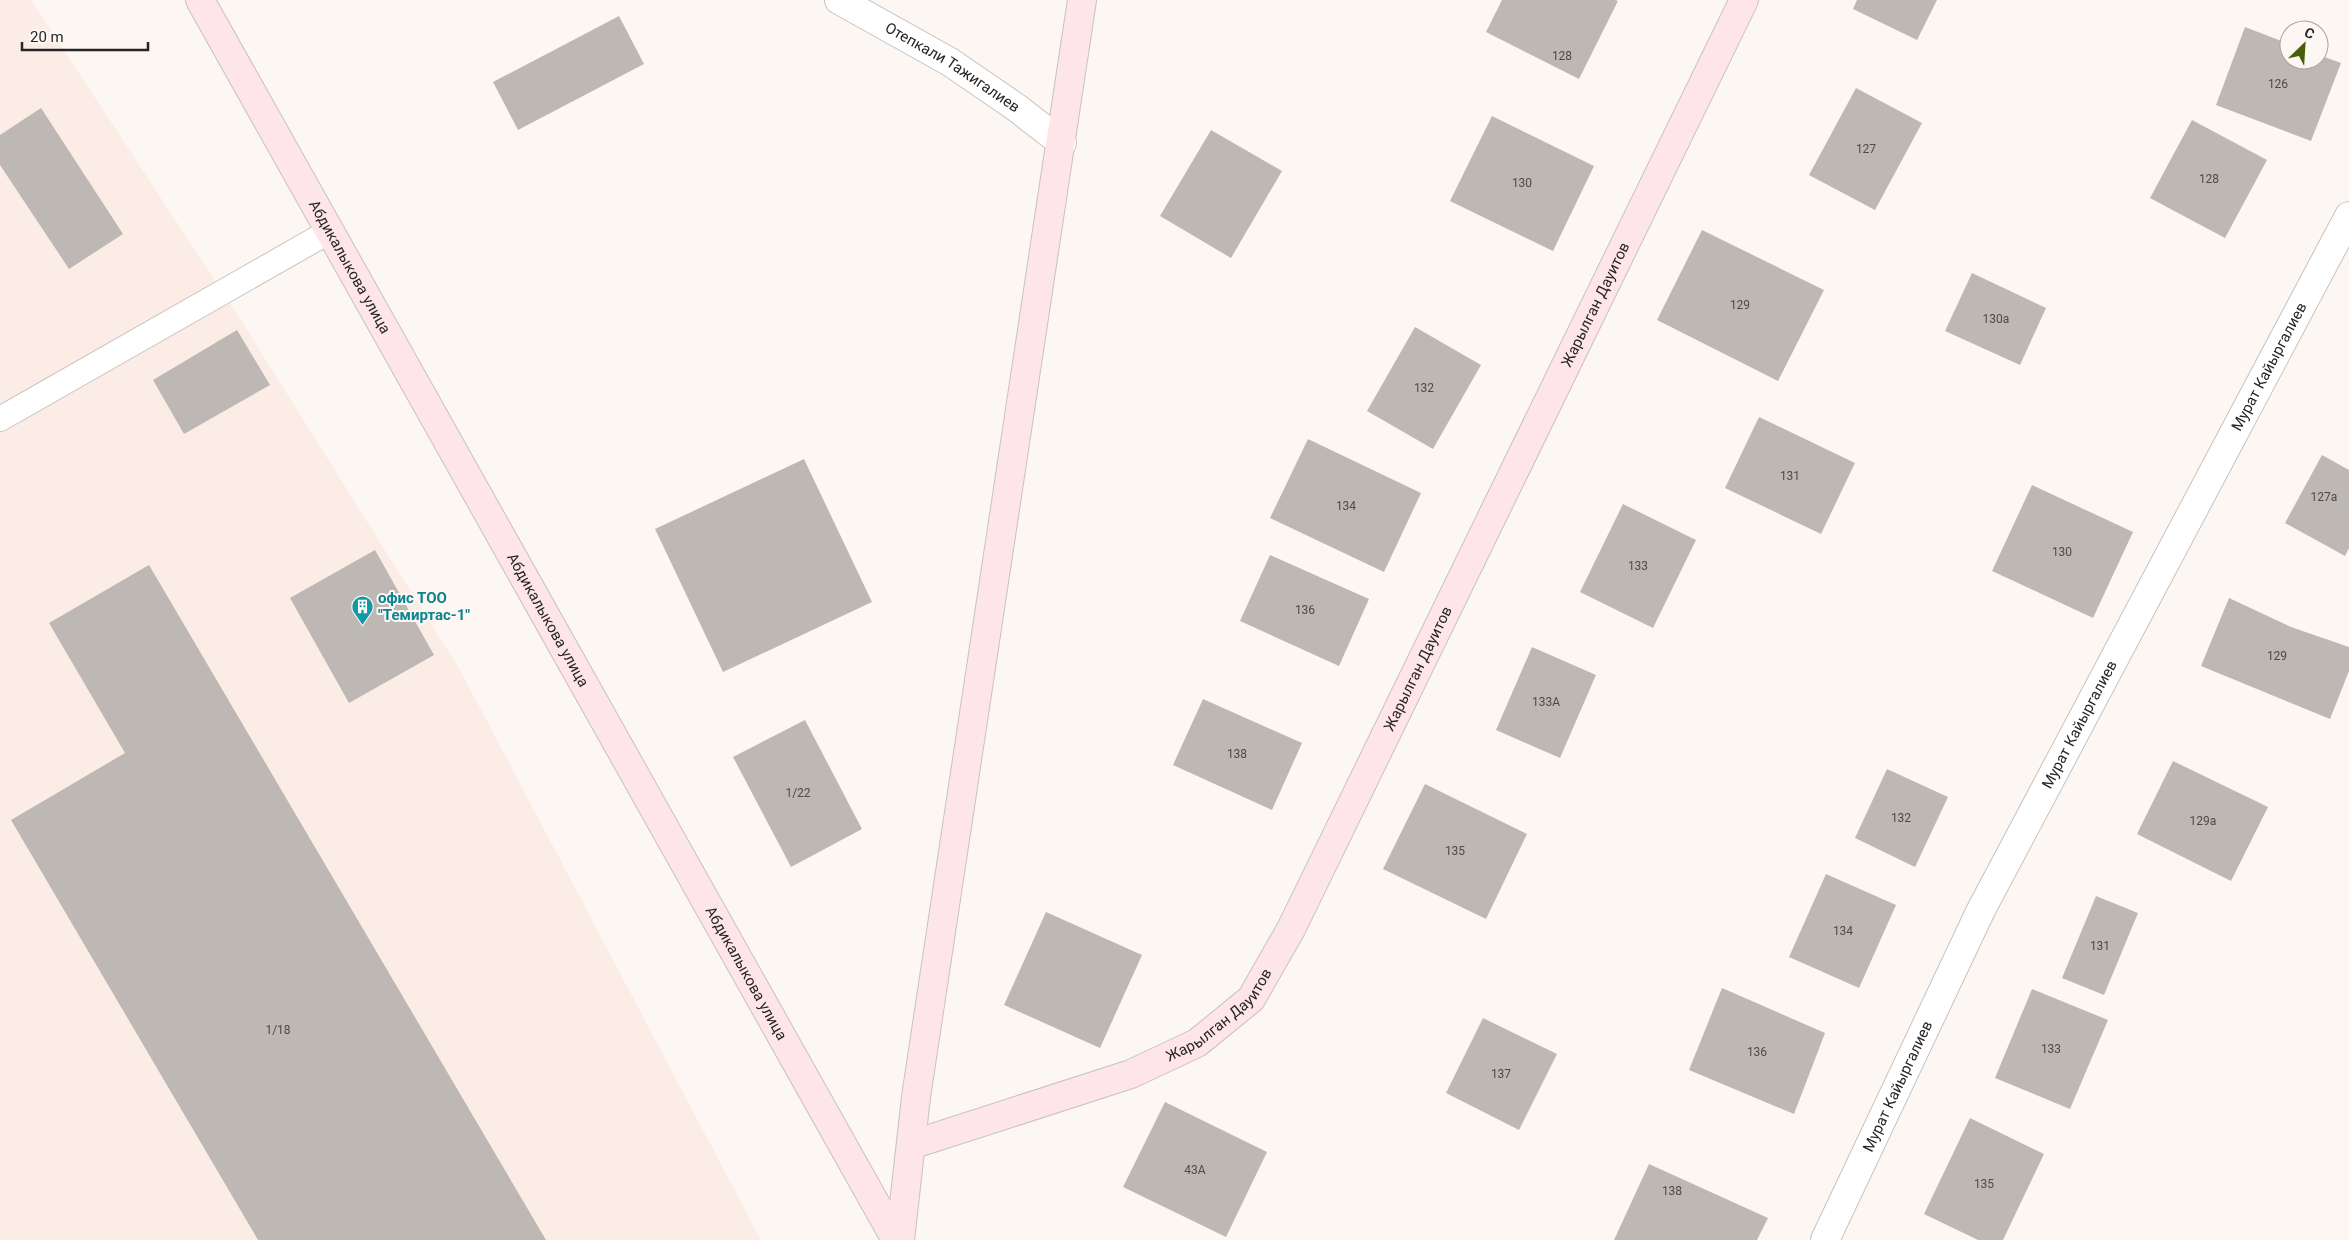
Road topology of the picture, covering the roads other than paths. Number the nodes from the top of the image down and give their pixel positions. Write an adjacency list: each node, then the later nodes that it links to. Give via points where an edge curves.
1 (200, 0): 7 (street, Абдикалыкова улица)
2 (839, 0): 5 (street, Отепкали Тажигалиев, via 950,62)
3 (1082, 0): 5 (street)
4 (1744, 0): 9 (street, Жарылган Дауитов, via 1291,929 1251,999 1197,1043 1131,1074)
5 (1062, 143): 9 (street)
6 (2349, 216): 11 (street, Мурат Кайыргалиев, via 1981,910)
7 (330, 231): 8 (lane); 10 (street, Абдикалыкова улица)
8 (0, 420)
9 (911, 1145): 10 (street)
10 (898, 1240)
11 (1825, 1240)

